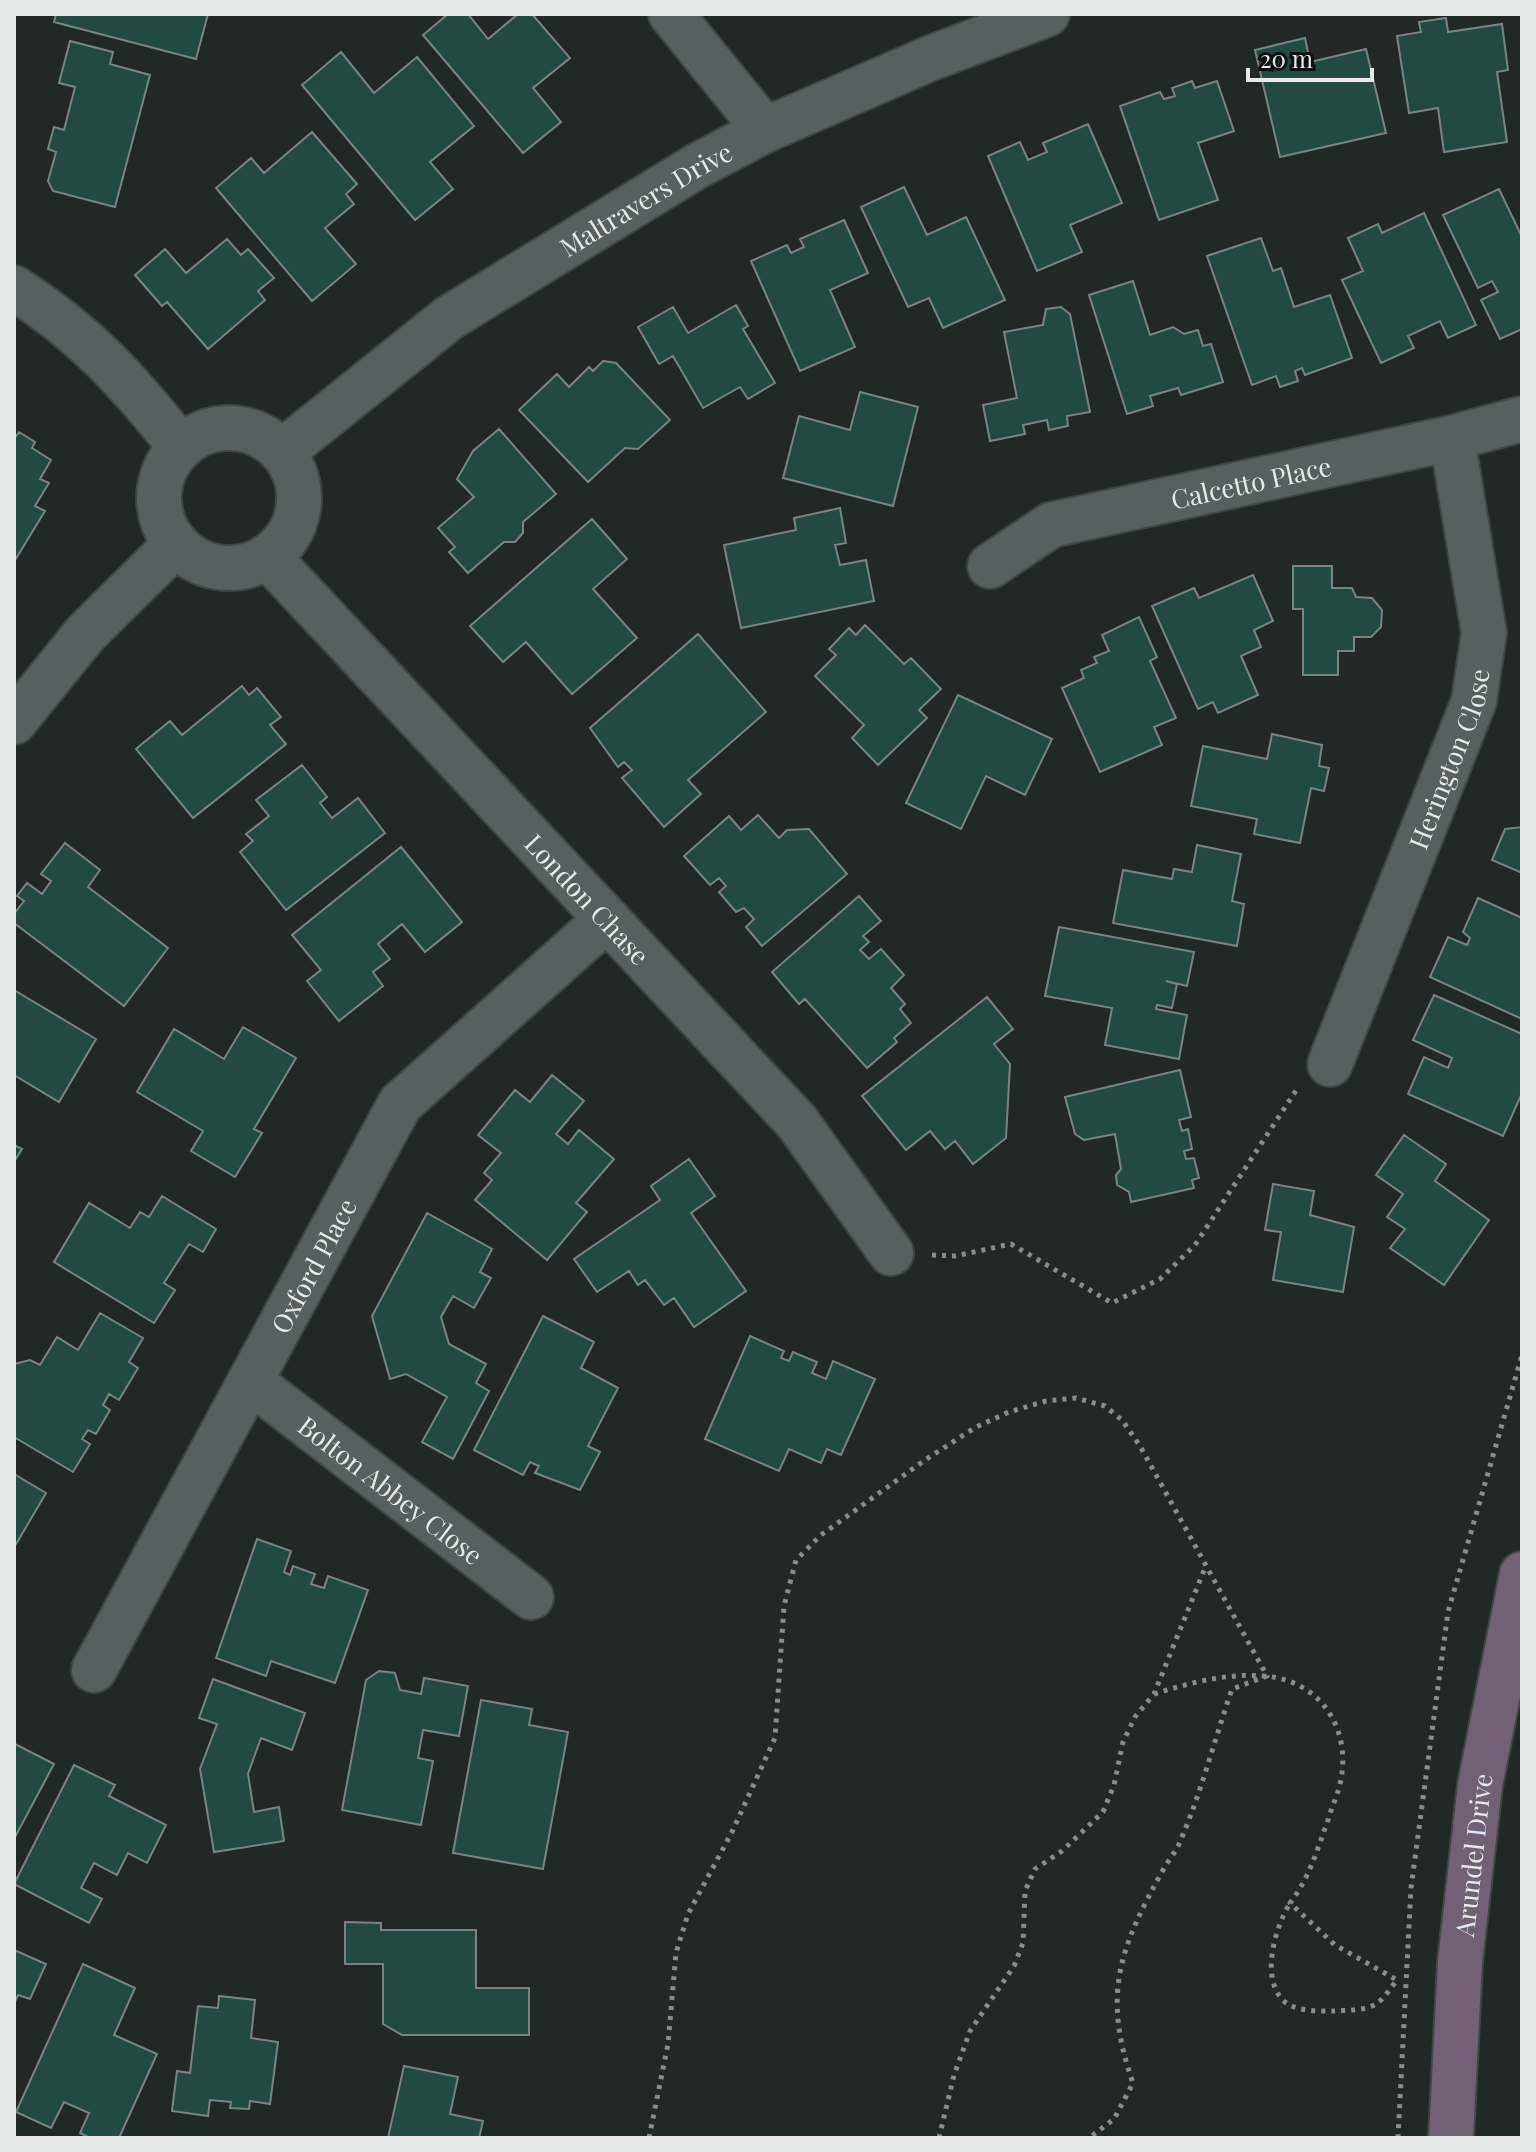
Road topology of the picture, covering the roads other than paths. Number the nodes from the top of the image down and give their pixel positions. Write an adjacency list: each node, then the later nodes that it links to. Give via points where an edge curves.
1 (671, 14): 3 (street)
2 (1047, 14): 3 (street, Maltravers Drive)
3 (765, 130): 8 (street, Maltravers Drive, via 449,318)
4 (14, 288): 7 (street, via 51,311 125,377)
5 (1522, 419): 6 (street, Calcetto Place)
6 (1452, 438): 11 (street, Calcetto Place, via 1051,525); 14 (street, Herington Close, via 1484,633 1474,701)
7 (180, 446): 8 (street, via 204,432 232,427 260,435); 9 (street, via 161,477 159,513)
8 (282, 452): 10 (street, via 297,478 299,508 289,536)
9 (175, 545): 10 (street, via 203,564 236,568); 12 (street, via 85,634)
10 (268, 557): 13 (street, London Chase)
11 (990, 566)
12 (14, 722)
13 (607, 919): 15 (street, London Chase, via 797,1122); 16 (street, Oxford Place, via 400,1104)
14 (1330, 1064)
15 (891, 1253)
16 (250, 1381): 18 (street, Bolton Abbey Close); 19 (street, Oxford Place)
17 (1522, 1574): 20 (main road, Arundel Drive, via 1480,1785 1460,1962)
18 (531, 1597)
19 (94, 1670)
20 (1451, 2138)

